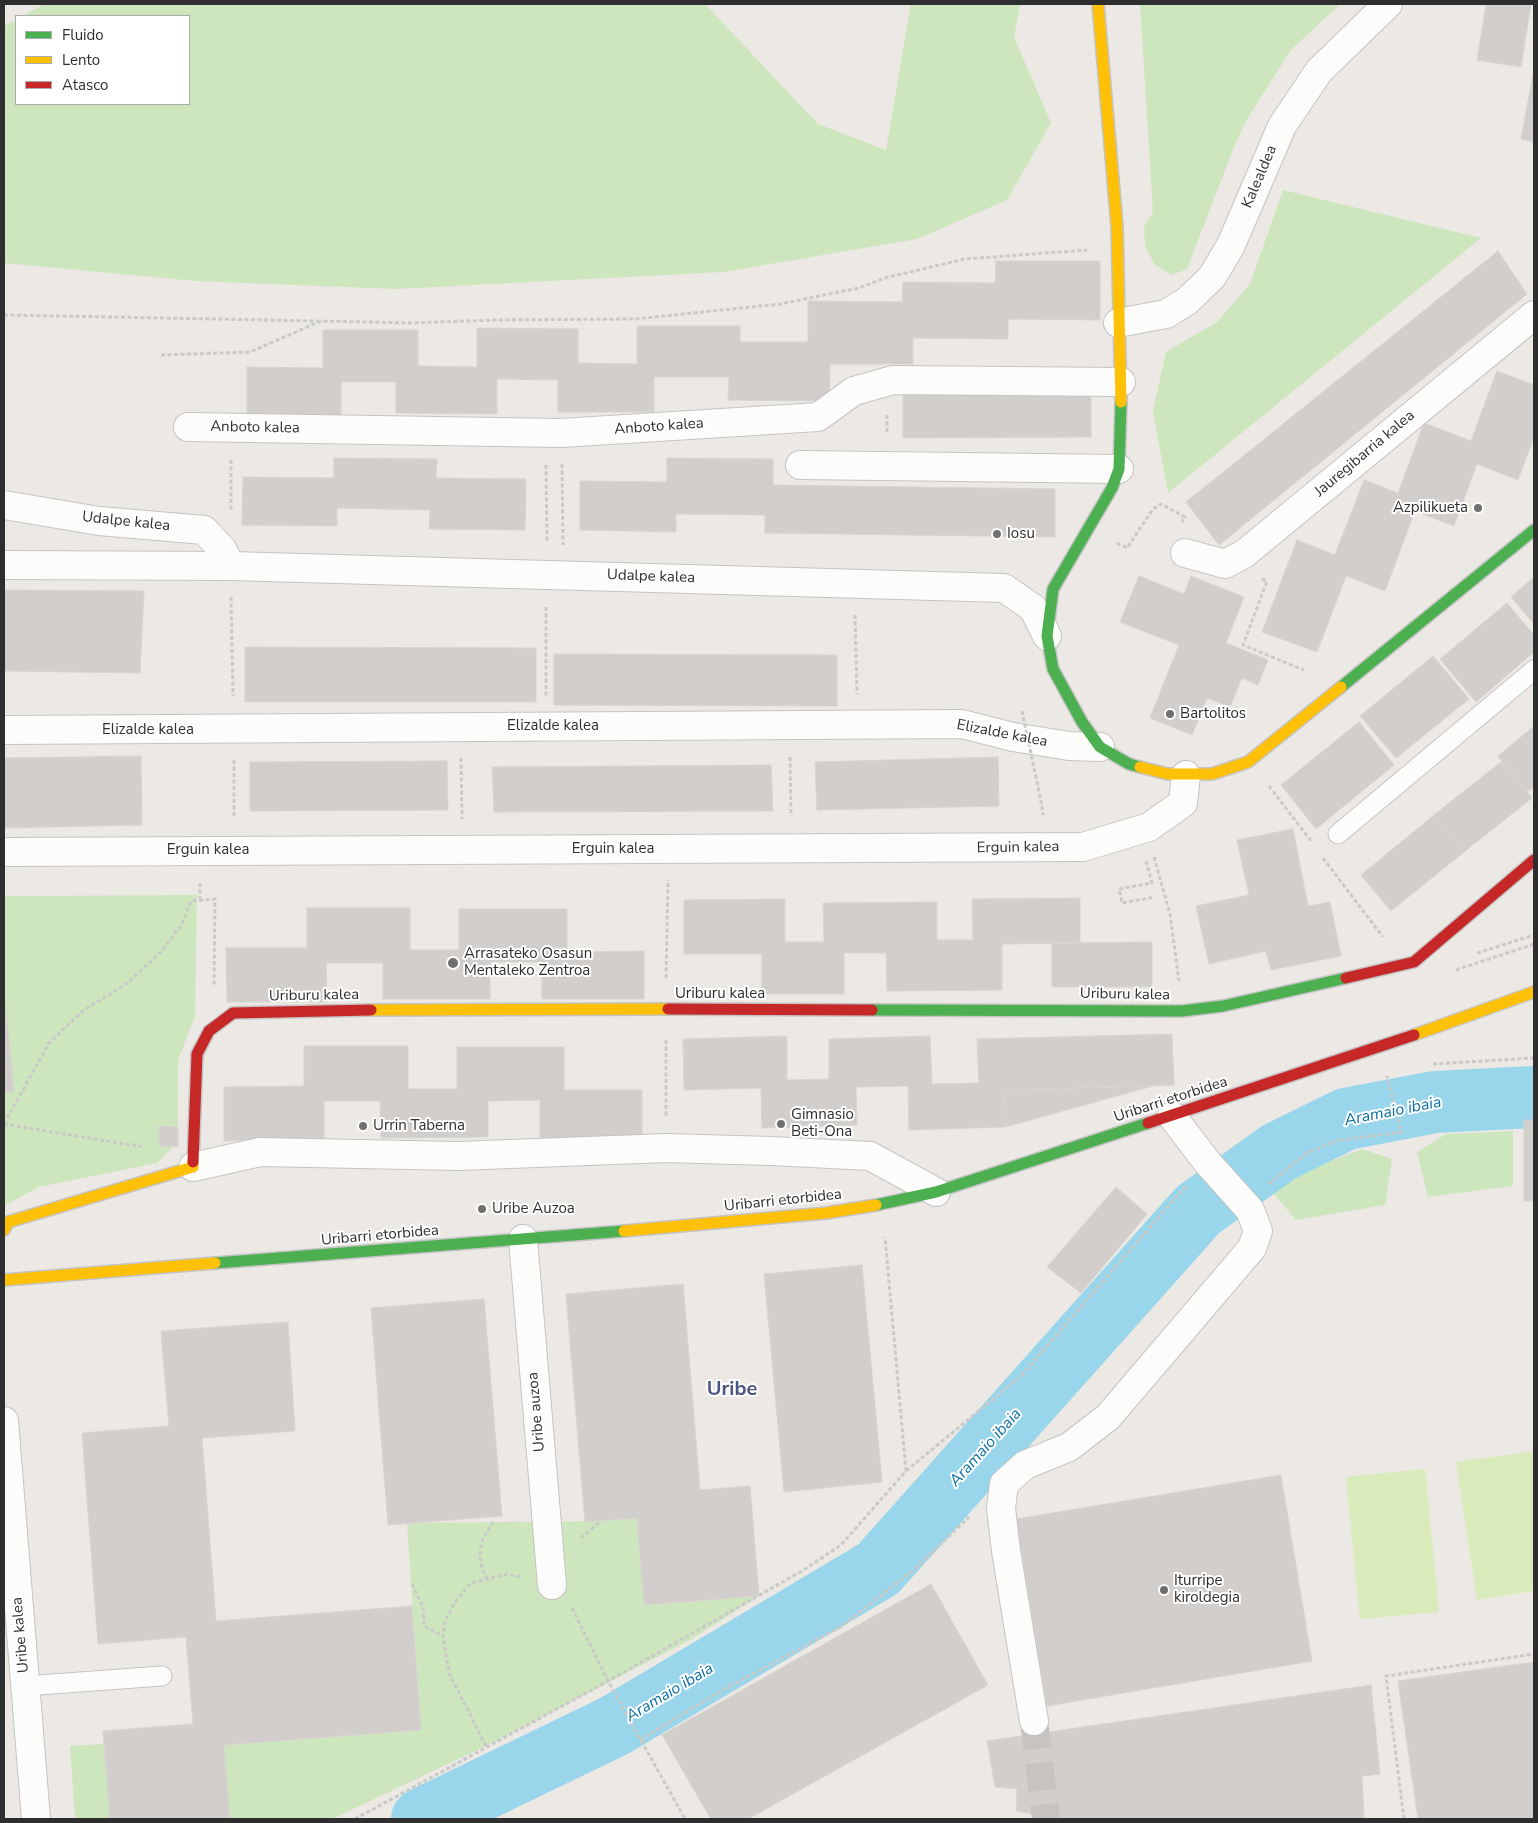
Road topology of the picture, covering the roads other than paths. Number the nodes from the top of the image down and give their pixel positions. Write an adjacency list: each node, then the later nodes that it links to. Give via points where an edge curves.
1 (1098, 4): 4 (street, via 1117,226)
2 (1388, 4): 4 (street, Kalealdea, via 1319,71 1282,126 1231,245 1212,277 1187,301 1166,314)
3 (1534, 315): 11 (street, Jauregibarria kalea, via 1244,554 1225,564)
4 (1118, 323): 5 (street)
5 (1121, 382): 6 (street, Anboto kalea, via 893,380 854,391 818,417 561,433); 8 (street)
6 (188, 428)
7 (800, 465): 8 (street)
8 (1119, 469): 14 (street, via 1112,488 1053,589)
9 (4, 505): 13 (street, Udalpe kalea, via 99,521 204,530 222,549)
10 (1534, 530): 18 (street, via 1248,762 1212,774)
11 (1185, 553)
12 (4, 565): 13 (street, Udalpe kalea)
13 (231, 566): 14 (street, Udalpe kalea, via 1004,588 1032,608)
14 (1047, 636): 17 (street, via 1053,669 1082,722)
15 (1534, 670): 19 (lane)
16 (4, 730): 17 (street, Elizalde kalea, via 962,724 1013,738)
17 (1100, 747): 18 (street, via 1129,764)
18 (1186, 775): 20 (street, Erguin kalea, via 1183,803 1149,826 1083,847)
19 (1338, 834)
20 (4, 852)
21 (1534, 860): 24 (street, Uriburu kalea, via 1414,962 1223,1006 1182,1011 433,1008 233,1013 209,1031 197,1054)
22 (1534, 992): 23 (street, Uribarri etorbidea)
23 (1172, 1116): 25 (street, Uribarri etorbidea); 33 (street, via 1207,1162 1257,1199 1258,1231 1252,1248 1108,1417 1070,1447 1025,1465 1004,1484 1001,1508 1006,1551)
24 (193, 1167): 25 (street, via 260,1152 458,1156 666,1148 870,1156); 26 (street, via 8,1222)
25 (936, 1192): 27 (street, Uribarri etorbidea, via 826,1213)
26 (4, 1230)
27 (523, 1239): 28 (street, Uribarri etorbidea); 30 (street, Uribe auzoa)
28 (4, 1280)
29 (4, 1421): 32 (street, Uribe kalea)
30 (552, 1585)
31 (162, 1676): 32 (lane)
32 (25, 1686): 34 (street, Uribe kalea)
33 (1034, 1721)
34 (36, 1819)

